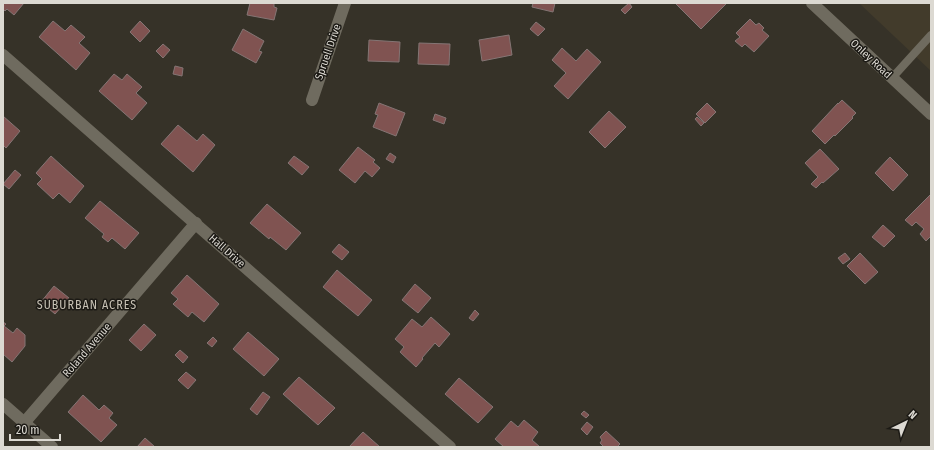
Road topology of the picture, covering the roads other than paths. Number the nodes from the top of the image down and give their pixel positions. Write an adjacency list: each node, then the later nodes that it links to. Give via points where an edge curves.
1 (345, 3): 6 (street, Spruell Drive)
2 (812, 3): 5 (street, Onley Road)
3 (931, 35): 5 (lane)
4 (3, 55): 8 (street, Hall Drive)
5 (892, 78): 7 (street, Onley Road)
6 (312, 100)
7 (931, 114)
8 (196, 223): 10 (street, Roland Avenue); 12 (street, Hall Drive)
9 (3, 404): 10 (street)
10 (24, 423): 11 (street)
11 (52, 447)
12 (450, 447)

